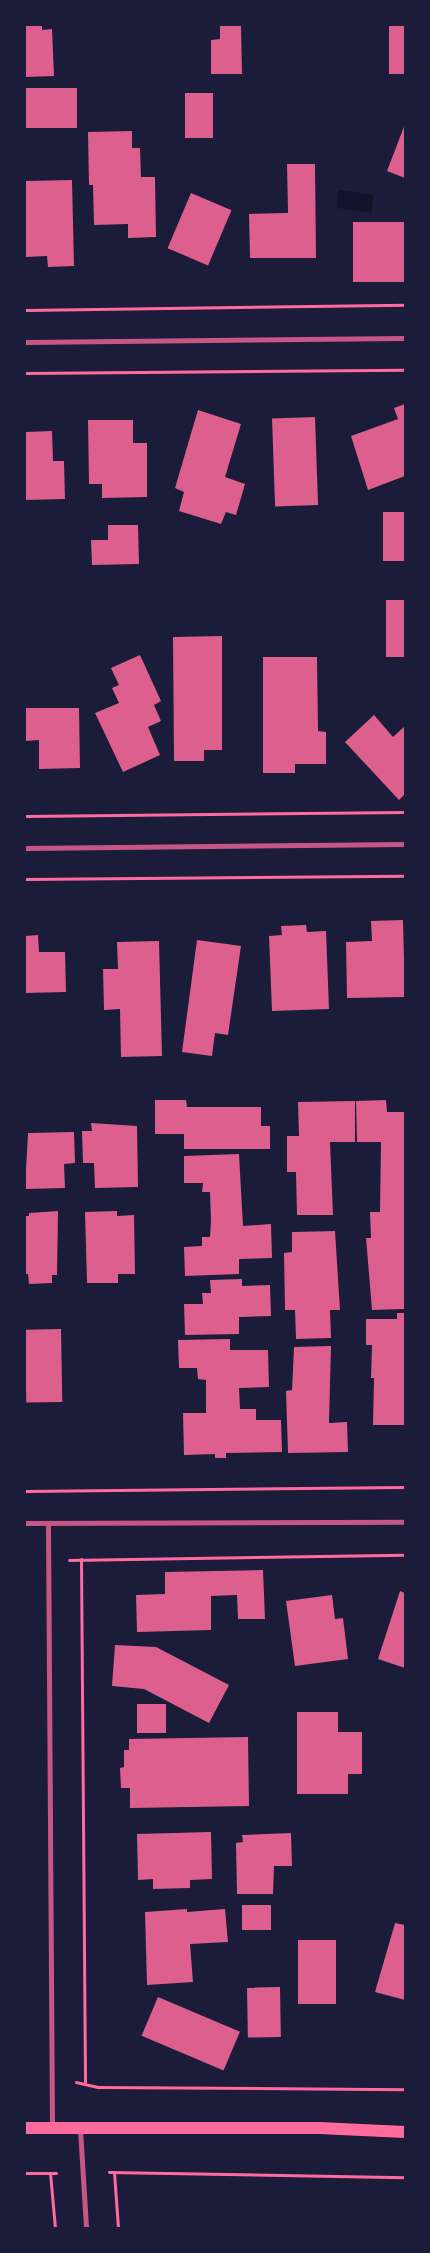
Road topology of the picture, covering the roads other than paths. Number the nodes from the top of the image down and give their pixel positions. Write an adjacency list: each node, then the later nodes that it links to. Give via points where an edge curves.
1 (405, 338): 2 (street)
2 (25, 342)
3 (405, 844): 4 (street)
4 (25, 848)
5 (405, 1522): 7 (street)
6 (25, 1523): 7 (street)
7 (48, 1523): 9 (street)
8 (25, 2128): 9 (main road)
9 (52, 2128): 10 (main road)
10 (80, 2128): 11 (main road, via 319,2128); 12 (street)
11 (405, 2132)
12 (86, 2228)

